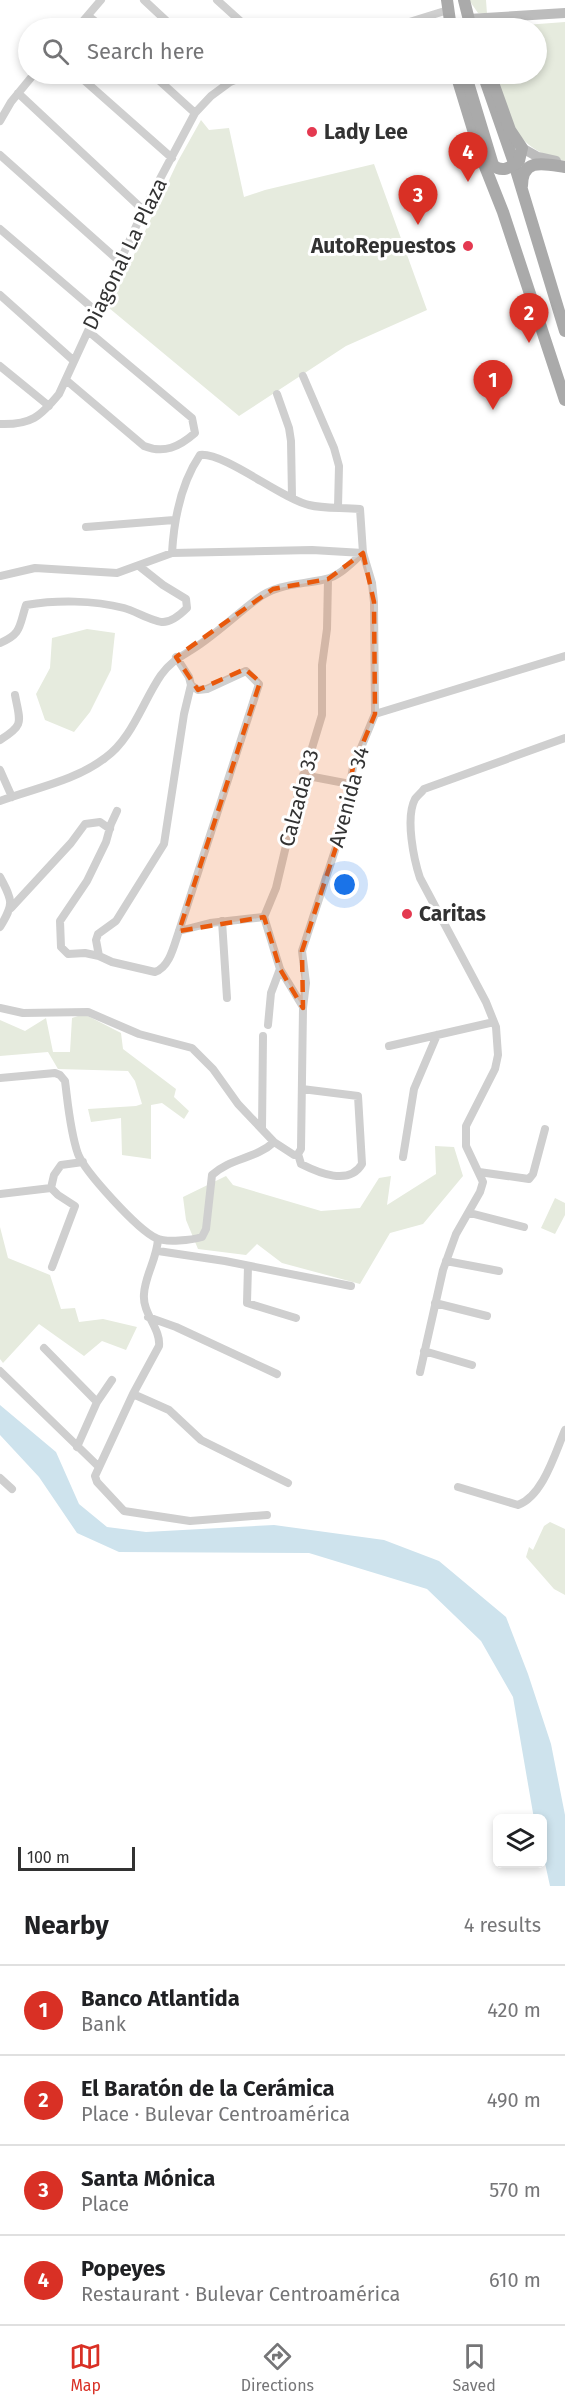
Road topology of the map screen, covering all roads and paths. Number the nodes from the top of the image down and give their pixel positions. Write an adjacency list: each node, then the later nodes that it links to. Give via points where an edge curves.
1 (101, 0): 7 (street)
2 (144, 0): 9 (street)
3 (217, 0): 10 (street)
4 (464, 0): 12 (main road)
5 (447, 5): 11 (street)
6 (565, 13): 13 (street)
7 (88, 16): 8 (street)
8 (91, 18)
9 (163, 18)
10 (237, 18)
11 (415, 18)
12 (468, 18)
13 (521, 18)
14 (26, 84): 22 (street)
15 (88, 84): 28 (street)
16 (163, 84): 23 (street)
17 (227, 84): 23 (street, Diagonal La Plaza)
18 (464, 84): 44 (main road, via 482,159)
19 (465, 84): 29 (main road, bridge, via 493,165 503,170)
20 (491, 84): 31 (main road)
21 (492, 84): 25 (main road, bridge, via 510,130)
22 (18, 93): 24 (street); 32 (street)
23 (195, 113): 28 (street, Diagonal La Plaza)
24 (0, 121)
25 (522, 148): 27 (street); 29 (main road, bridge)
26 (0, 155): 34 (street)
27 (538, 157): 29 (street); 30 (street)
28 (172, 158): 32 (street, Diagonal La Plaza)
29 (519, 161)
30 (563, 164): 31 (main road, via 534,164 525,169 521,184)
31 (526, 204): 38 (main road)
32 (144, 209): 34 (street, Diagonal La Plaza)
33 (0, 229): 36 (street)
34 (119, 261): 36 (street, Diagonal La Plaza)
35 (0, 295): 39 (street)
36 (97, 312): 37 (street, Diagonal La Plaza)
37 (88, 331): 39 (street, Diagonal La Plaza); 42 (street, via 192,418 195,433 164,451 144,446)
38 (565, 332)
39 (74, 361): 42 (street, Diagonal La Plaza)
40 (0, 366): 45 (street)
41 (303, 376): 48 (street, via 339,466)
42 (66, 380): 45 (street, Diagonal La Plaza)
43 (277, 394): 47 (street, via 290,428)
44 (565, 400)
45 (49, 406): 46 (street, Diagonal La Plaza, via 35,420)
46 (0, 424)
47 (292, 497): 48 (street, via 308,505); 49 (street, via 207,454 200,455)
48 (338, 507): 52 (street, Avenida 34, via 360,509)
49 (174, 520): 50 (street); 51 (street)
50 (86, 527)
51 (172, 553): 52 (street); 53 (street)
52 (363, 553): 55 (street); 61 (street, Avenida 34, via 374,602)
53 (139, 566): 54 (street, via 117,573 35,568); 56 (street, via 186,599 187,608 165,622 115,606 58,602 26,605 19,631)
54 (0, 576)
55 (328, 579): 58 (street, via 273,589); 65 (street, Calzada 33, via 322,715)
56 (0, 643)
57 (565, 656): 61 (street)
58 (176, 657): 59 (street); 67 (street, via 107,758 61,781)
59 (191, 685): 76 (street, via 198,690 207,688 246,671 259,684); 77 (street, via 164,844 116,921 98,934)
60 (15, 695): 63 (street, via 20,720 16,731)
61 (375, 714): 66 (street, Avenida 34)
62 (565, 738): 82 (street, via 424,789 414,800 412,857)
63 (0, 740)
64 (0, 770): 67 (street)
65 (303, 775): 66 (street); 73 (street, Calzada 33, via 276,888)
66 (350, 784): 81 (street, Avenida 34, via 342,829 302,951 306,983)
67 (12, 797): 68 (street)
68 (0, 801)
69 (117, 811): 70 (street)
70 (110, 829): 72 (street, via 100,822 85,824); 77 (street, via 87,881 60,921 61,947 68,954)
71 (0, 878): 72 (street, via 10,896)
72 (11, 908): 75 (street)
73 (264, 917): 74 (street); 78 (street)
74 (222, 921): 76 (street); 79 (street)
75 (0, 927)
76 (179, 932): 77 (street, via 168,961 155,972)
77 (99, 956)
78 (280, 969): 81 (street); 83 (street, via 270,993)
79 (227, 998)
80 (0, 1008): 89 (street, via 23,1013 88,1012 139,1034 192,1048)
81 (303, 1008): 88 (street, Avenida 34)
82 (494, 1022): 84 (street); 95 (street, via 498,1055 495,1069 466,1126 466,1146)
83 (268, 1025)
84 (437, 1035): 86 (street); 93 (street, via 414,1089)
85 (263, 1036): 89 (street)
86 (389, 1046)
87 (0, 1078): 94 (street, via 60,1075 65,1081)
88 (302, 1089): 92 (street, Avenida 34); 92 (street, via 358,1096 362,1164 358,1171 346,1175 322,1174 301,1164)
89 (262, 1129): 91 (street)
90 (545, 1129): 95 (street, via 529,1179)
91 (274, 1142): 92 (street); 100 (street, via 258,1153 220,1167 212,1175 202,1237)
92 (298, 1154)
93 (403, 1157)
94 (83, 1162): 96 (street, via 61,1166); 100 (street, via 139,1227)
95 (479, 1172): 98 (street, via 483,1182)
96 (51, 1188): 97 (street); 104 (street, via 75,1206)
97 (0, 1194)
98 (470, 1213): 99 (street); 102 (street, via 456,1234)
99 (524, 1227)
100 (158, 1239): 101 (street)
101 (158, 1251): 103 (street); 109 (street, via 144,1294)
102 (446, 1261): 105 (street); 107 (street)
103 (248, 1266): 106 (street); 110 (street, via 247,1303)
104 (52, 1268)
105 (499, 1271)
106 (351, 1287)
107 (435, 1303): 108 (street); 112 (street)
108 (487, 1316)
109 (148, 1317): 116 (street); 118 (street, via 160,1339 159,1347)
110 (296, 1318)
111 (44, 1348): 119 (street)
112 (424, 1351): 113 (street); 115 (street)
113 (472, 1365)
114 (0, 1371): 121 (street)
115 (420, 1372)
116 (277, 1374)
117 (111, 1380): 119 (street)
118 (132, 1394): 122 (street); 124 (street, via 169,1410 201,1440)
119 (97, 1402): 121 (street)
120 (565, 1430): 125 (street, via 537,1491 524,1503 518,1505)
121 (77, 1447): 122 (street)
122 (99, 1467): 127 (street, via 97,1482 124,1511 190,1521)
123 (0, 1478): 126 (street)
124 (288, 1483)
125 (458, 1487)
126 (12, 1489)
127 (267, 1515)

